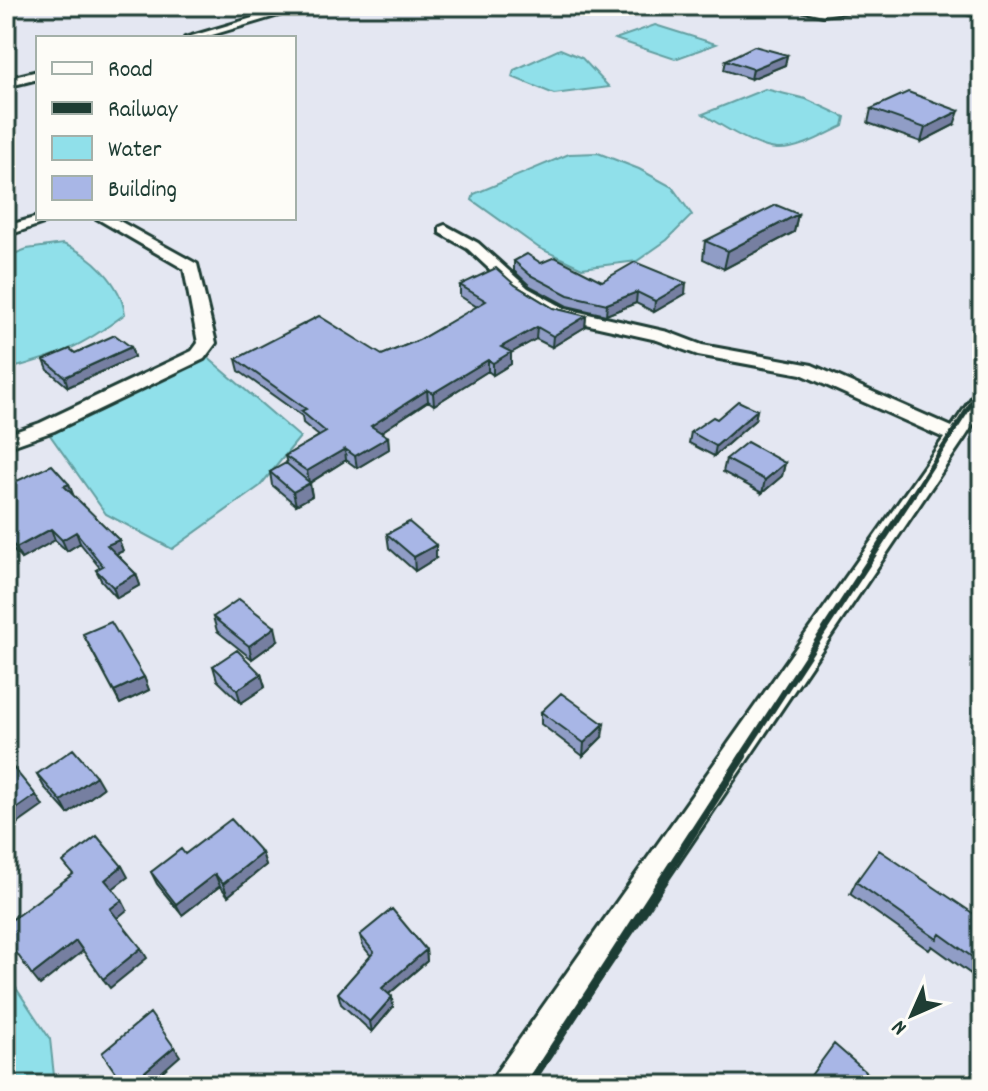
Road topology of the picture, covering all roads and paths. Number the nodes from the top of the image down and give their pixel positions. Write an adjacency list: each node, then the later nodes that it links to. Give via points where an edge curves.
1 (304, 6): 8 (street)
2 (650, 6): 3 (street)
3 (670, 6)
4 (788, 6): 5 (street, via 823,12)
5 (880, 6)
6 (952, 6): 7 (street)
7 (982, 14)
8 (197, 36)
9 (36, 76): 10 (street)
10 (6, 83)
11 (44, 220): 14 (street)
12 (107, 220): 17 (street, via 191,267 207,343 198,355)
13 (445, 230): 16 (street, via 473,246 522,291 560,313 662,336 698,350 806,369)
14 (6, 231)
15 (982, 397): 16 (street)
16 (956, 436): 18 (street)
17 (6, 442)
18 (508, 1085)

